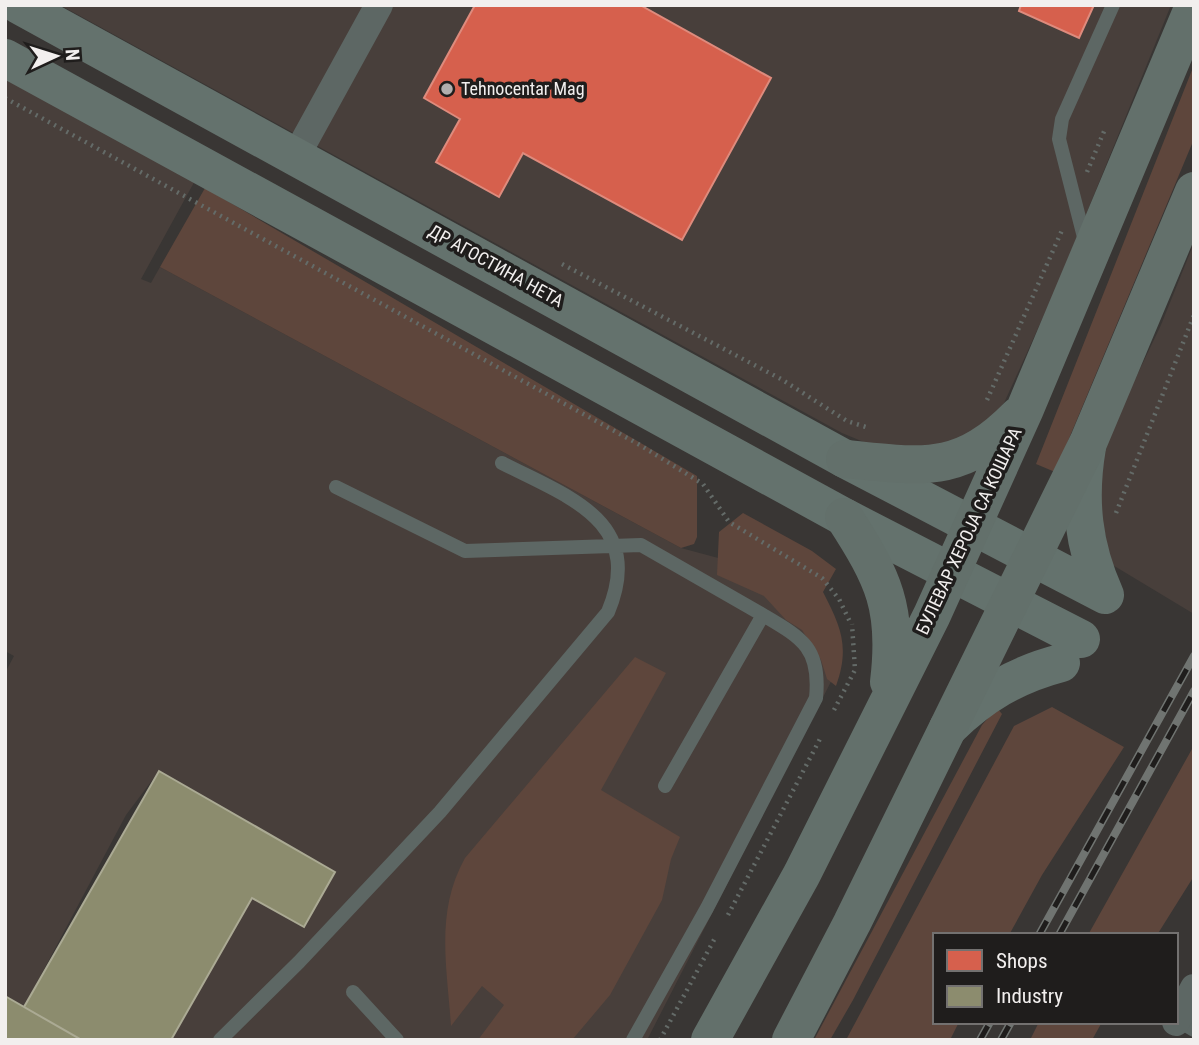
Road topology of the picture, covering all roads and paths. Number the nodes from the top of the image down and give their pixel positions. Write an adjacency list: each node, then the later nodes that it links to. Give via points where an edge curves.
1 (19, 5): 8 (street, ДР АГОСТИНА НЕТА)
2 (379, 5): 8 (street)
3 (1113, 5): 10 (lane, via 1062,119 1059,139)
4 (1194, 6): 11 (main road, БУЛЕВАР ХЕРОЈА СА КОШАРА)
5 (5, 58): 22 (street)
6 (5, 98): 29 (path, via 628,438 703,484 729,522 822,578)
7 (1105, 128): 10 (path)
8 (296, 156): 18 (street, ДР АГОСТИНА НЕТА)
9 (1194, 191): 17 (main road)
10 (1074, 201): 11 (lane); 14 (path)
11 (1088, 256): 15 (main road, БУЛЕВАР ХЕРОЈА СА КОШАРА)
12 (551, 258): 16 (path, via 781,379 847,421)
13 (1194, 315): 21 (path)
14 (985, 404)
15 (1024, 409): 18 (main road, via 991,440 950,462 922,466); 23 (main road, БУЛЕВАР ХЕРОЈА СА КОШАРА)
16 (872, 429)
17 (1088, 443): 25 (main road); 25 (street, ДР АГОСТИНА НЕТА, via 1081,482 1083,527 1105,595)
18 (845, 459): 23 (street, ДР АГОСТИНА НЕТА)
19 (502, 463): 24 (lane, via 582,505)
20 (337, 487): 24 (lane, via 465,551)
21 (1116, 514)
22 (844, 517): 26 (street); 30 (main road, via 870,558 890,609 894,646)
23 (972, 527): 25 (street, ДР АГОСТИНА НЕТА); 26 (main road, БУЛЕВАР ХЕРОЈА СА КОШАРА)
24 (615, 544): 28 (lane, via 651,549); 39 (lane, via 620,576 608,612 440,811)
25 (1031, 558): 27 (main road)
26 (951, 573): 27 (street); 30 (main road, БУЛЕВАР ХЕРОЈА СА КОШАРА)
27 (1009, 603): 31 (main road); 31 (street, via 1071,651 994,689)
28 (763, 615): 32 (lane); 41 (lane, via 793,633 812,652 816,698)
29 (851, 624)
30 (887, 701): 42 (main road, БУЛЕВАР ХЕРОЈА СА КОШАРА, via 802,874)
31 (948, 728): 43 (main road)
32 (665, 786)
33 (1194, 988): 35 (street)
34 (354, 992): 40 (lane)
35 (1178, 1017)
36 (1178, 1022): 38 (lane)
37 (1174, 1024): 44 (street)
38 (1194, 1030)
39 (220, 1040)
40 (397, 1040)
41 (633, 1040)
42 (710, 1040)
43 (791, 1040)
44 (1166, 1040)

